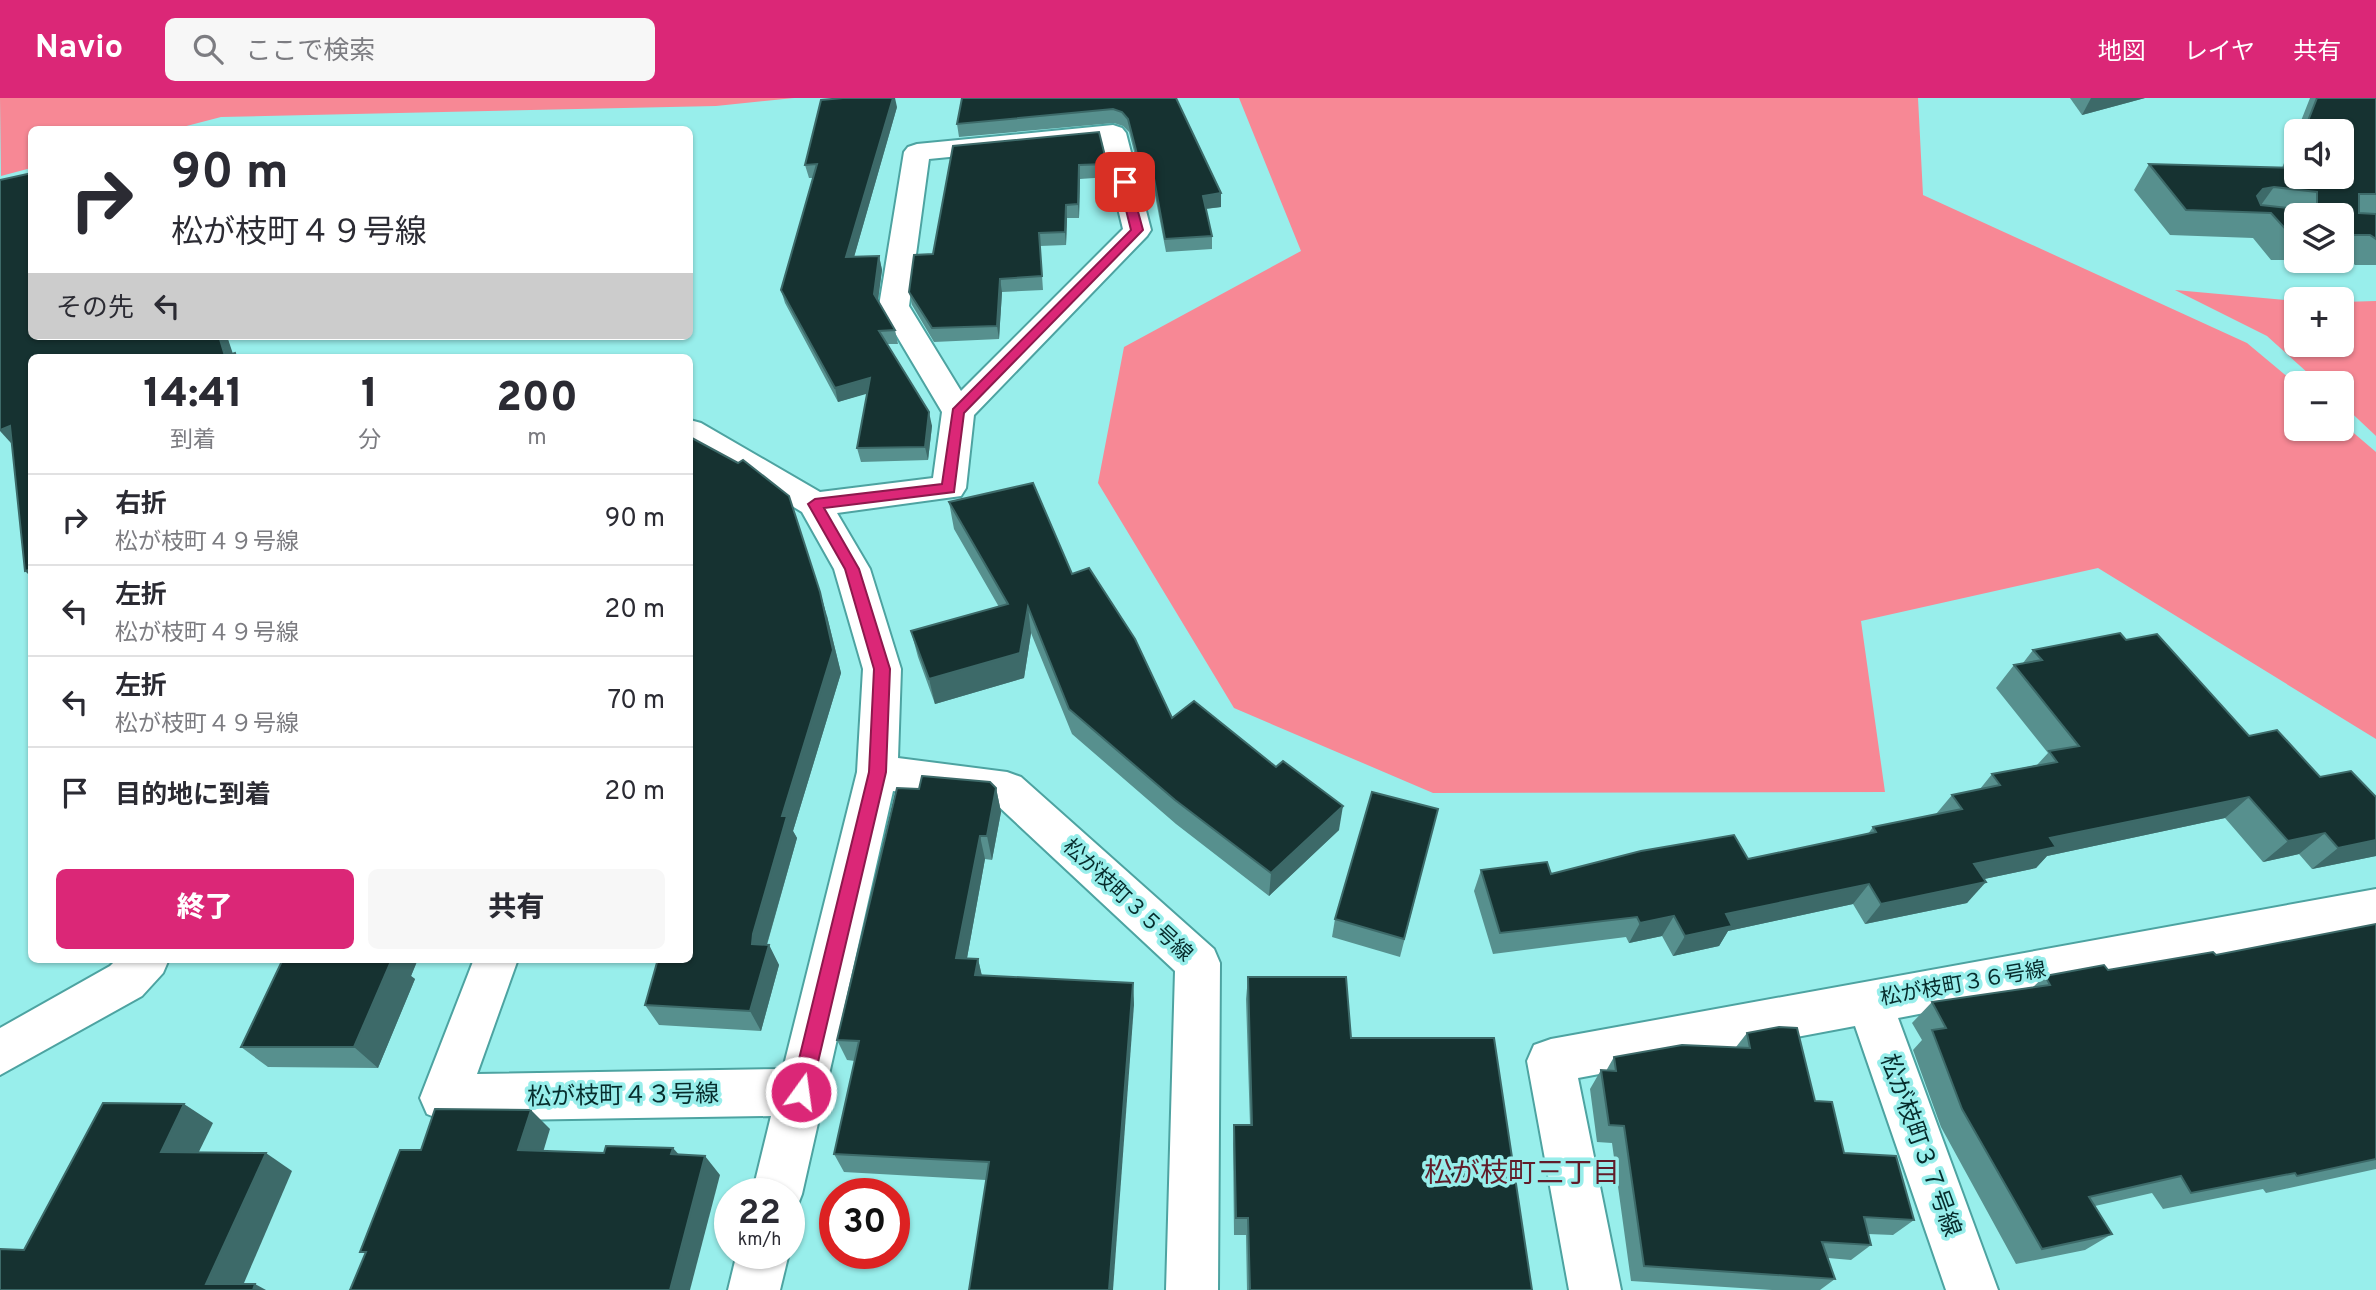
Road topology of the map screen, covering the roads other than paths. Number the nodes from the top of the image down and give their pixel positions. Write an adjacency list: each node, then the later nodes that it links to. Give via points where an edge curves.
1 (958, 412): 1 (street, via 1137,230 1113,133 916,152 894,306); 3 (street, via 949,488)
2 (693, 432): 3 (street)
3 (815, 504): 4 (street, via 852,569 882,669)
4 (877, 772): 10 (street); 14 (street, 松が枝町３５号線, via 1007,789 1198,963)
5 (2376, 908): 8 (street, 松が枝町３６号線)
6 (143, 963): 9 (street, via 126,981)
7 (495, 963): 10 (street, 松が枝町４３号線, via 444,1098)
8 (1869, 1001): 15 (street, 松が枝町３６号線, via 1551,1061); 16 (street, 松が枝町３７号線)
9 (0, 1053)
10 (801, 1092): 11 (street)
11 (781, 1178)
12 (759, 1269): 13 (street)
13 (754, 1290)
14 (1192, 1290)
15 (1595, 1290)
16 (1972, 1290)

